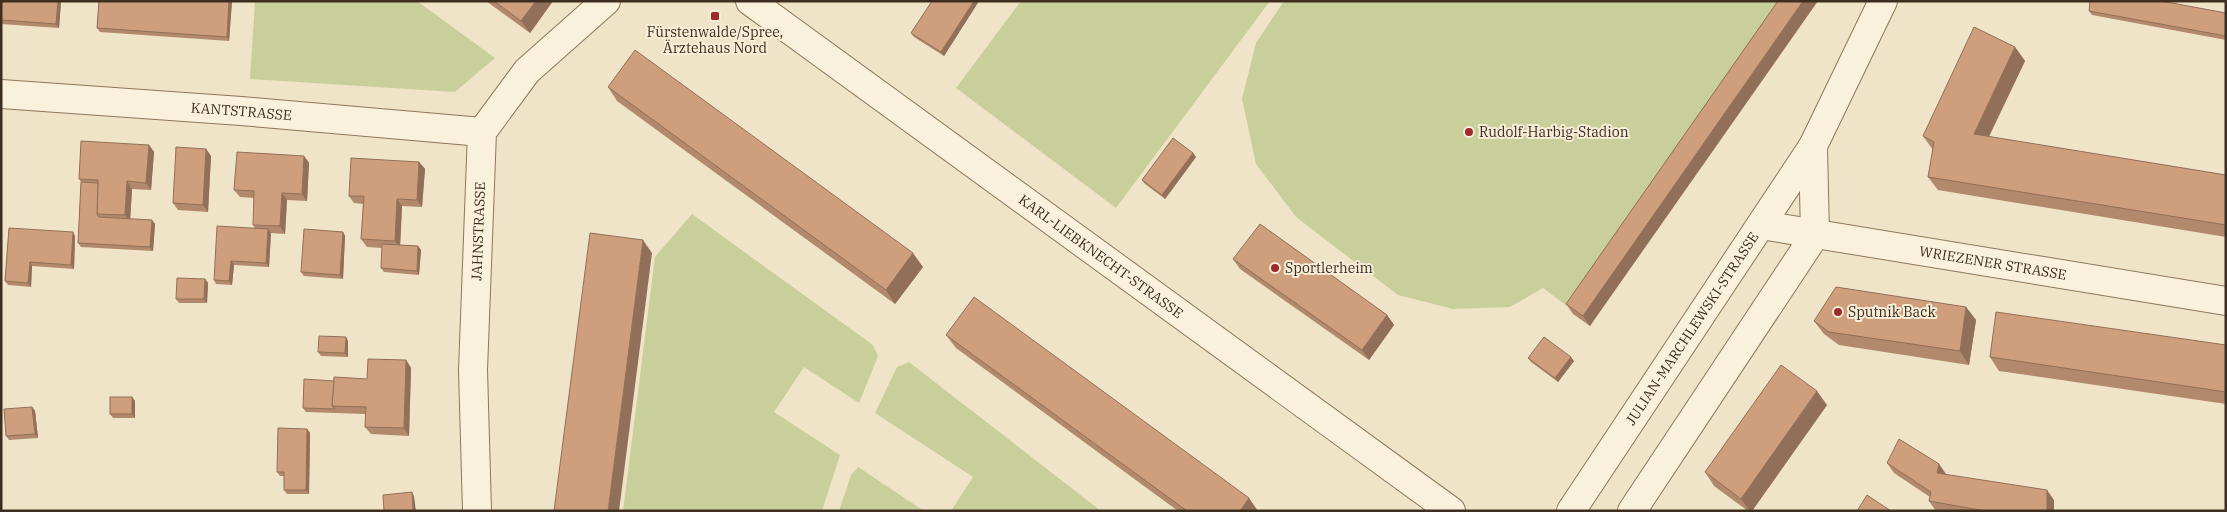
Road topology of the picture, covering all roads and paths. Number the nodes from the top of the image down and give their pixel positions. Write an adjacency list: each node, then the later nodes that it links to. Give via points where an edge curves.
1 (606, 1): 5 (street, via 527,71)
2 (750, 1): 11 (street, KARL-LIEBKNECHT-STRASSE)
3 (1883, 1): 6 (street, JULIAN-MARCHLEWSKI-STRASSE)
4 (1, 94): 5 (street, KANTSTRASSE)
5 (482, 132): 10 (street, JAHNSTRASSE, via 473,370)
6 (1812, 146): 7 (street, JULIAN-MARCHLEWSKI-STRASSE); 8 (street, JULIAN-MARCHLEWSKI-STRASSE)
7 (1760, 225): 8 (street, WRIEZENER STRASSE); 12 (street, JULIAN-MARCHLEWSKI-STRASSE)
8 (1815, 235): 9 (street, WRIEZENER STRASSE); 13 (street)
9 (2226, 301)
10 (477, 511)
11 (1451, 511)
12 (1571, 511)
13 (1632, 511)

